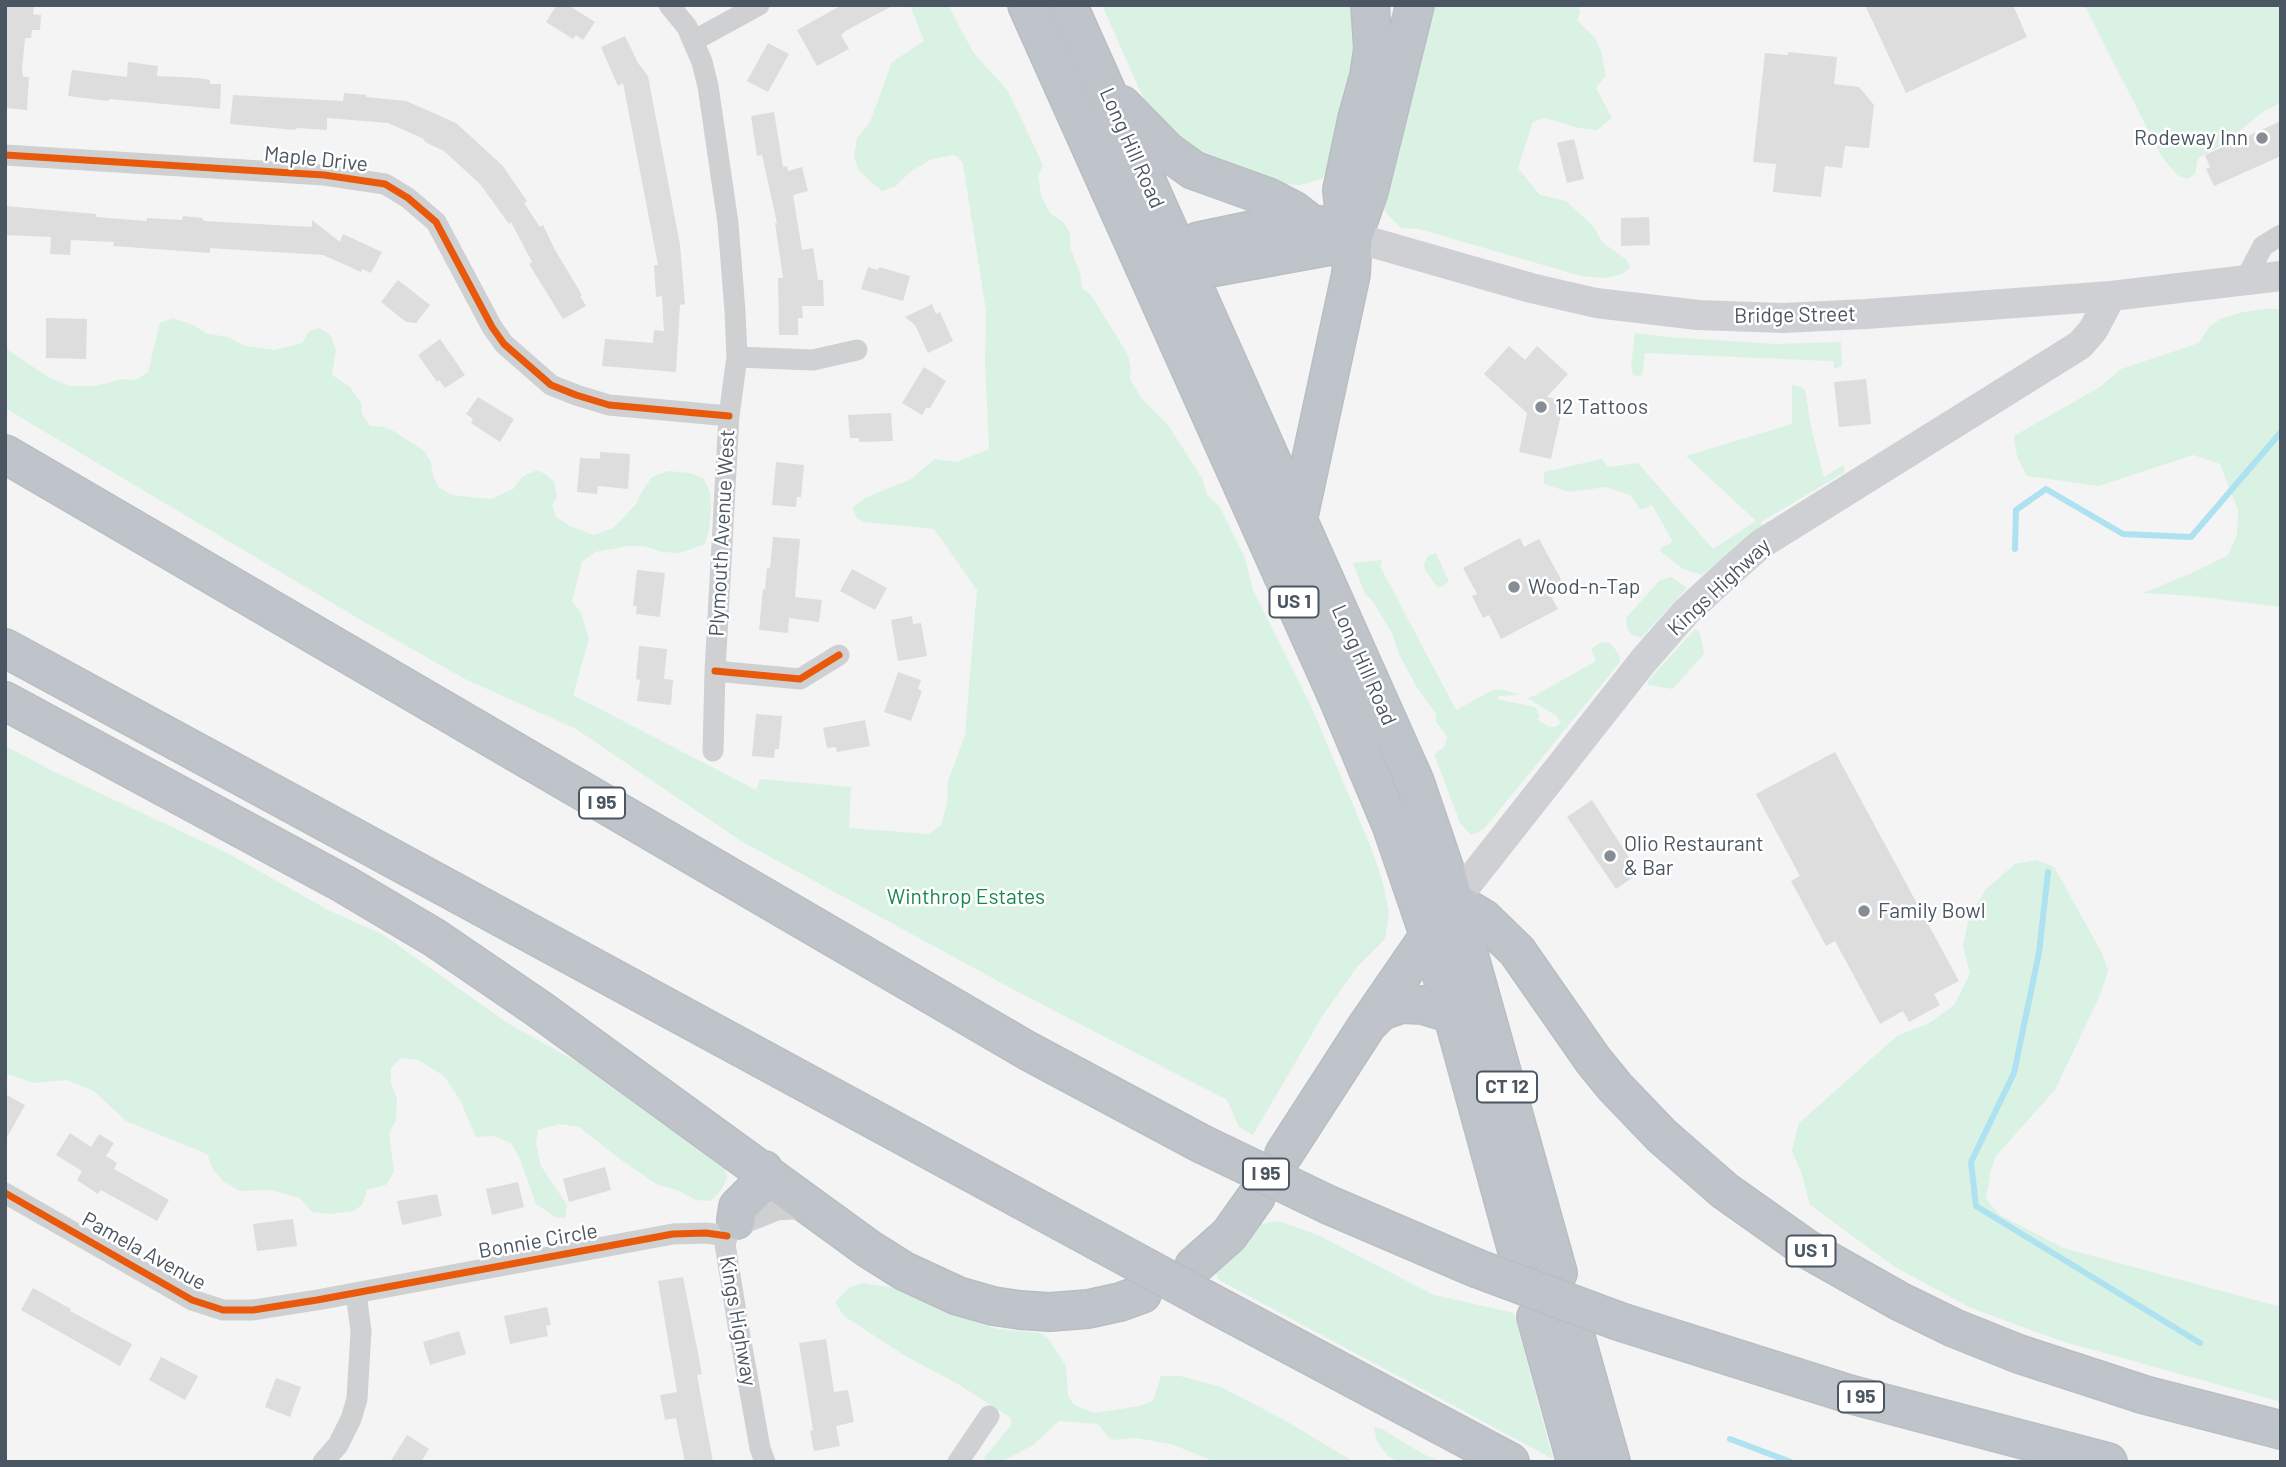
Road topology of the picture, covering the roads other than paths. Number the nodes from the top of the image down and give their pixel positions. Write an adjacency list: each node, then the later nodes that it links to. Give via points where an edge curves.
1 (759, 5): 6 (street)
2 (1027, 5): 13 (highway, Long Hill Road / US 1)
3 (1068, 5): 7 (highway, Long Hill Road / US 1)
4 (1370, 5): 11 (highway, via 1373,49 1369,76 1342,190)
5 (1415, 5): 11 (highway)
6 (684, 19): 18 (street, Plymouth Avenue West, via 702,62 715,127 728,223)
7 (1104, 86): 9 (highway, via 1167,151 1193,170 1268,197); 12 (highway, Long Hill Road / US 1)
8 (5, 155): 19 (street, Maple Drive, via 324,175 385,184 436,222 498,336 551,385 609,405)
9 (1310, 223): 11 (highway, Bridge Street); 12 (highway, Bridge Street, via 1285,223 1193,242)
10 (2281, 235): 15 (street, via 2263,246)
11 (1353, 237): 12 (highway, via 1330,246 1205,269); 16 (main road, Bridge Street, via 1597,303 1698,315 1852,315); 22 (highway, via 1350,274)
12 (1182, 260): 13 (highway, Bridge Street); 22 (highway, Long Hill Road / US 1)
13 (1148, 275): 31 (highway, Long Hill Road / US 1, via 1352,729)
14 (2281, 276): 15 (main road, Bridge Street)
15 (2245, 279): 16 (main road, Bridge Street)
16 (2112, 296): 30 (main road, Kings Highway, via 2080,345 1761,544 1727,574 1644,660)
17 (857, 350): 18 (street, via 813,360)
18 (737, 357): 19 (street, Plymouth Avenue West)
19 (729, 416): 26 (street, Plymouth Avenue West)
20 (5, 428): 28 (highway, via 194,541)
21 (5, 454): 28 (highway, I 95)
22 (1298, 520): 30 (highway, Long Hill Road / US 1, via 1409,767)
23 (5, 625): 35 (highway, via 635,970)
24 (5, 648): 35 (highway)
25 (839, 655): 26 (street, via 800,679)
26 (715, 671): 29 (street, Plymouth Avenue West)
27 (5, 701): 36 (highway, via 435,938)
28 (430, 702): 56 (highway, I 95, bridge, via 1028,1051 1202,1144 1329,1205 1476,1268 1618,1321 1849,1394)
29 (713, 751)
30 (1454, 901): 31 (highway, Kings Highway); 43 (highway, Long Hill Road / CT 12); 49 (highway, US 1, via 1484,919 1511,944 1593,1060 1662,1136 1725,1191 1807,1249 1892,1298 2011,1351 2145,1395)
31 (1430, 934): 32 (highway, Long Hill Road / US 1); 33 (highway, Kings Highway)
32 (1453, 1014): 33 (highway, via 1401,1004 1381,1011); 41 (highway, Long Hill Road / US 1)
33 (1366, 1027): 34 (highway, Kings Highway)
34 (1284, 1154)
35 (965, 1167): 50 (highway, bridge)
36 (764, 1170): 39 (highway); 40 (highway, via 757,1188 738,1207)
37 (5, 1193): 44 (street, Pamela Avenue, via 192,1300 223,1310 253,1310)
38 (1256, 1197): 42 (highway, via 1229,1235)
39 (814, 1208): 40 (street, via 777,1210); 45 (highway, via 904,1271 993,1306 1079,1310 1113,1305)
40 (732, 1228): 44 (street, Bonnie Circle, via 674,1234); 52 (street, Kings Highway, via 726,1252)
41 (1519, 1258)
42 (1194, 1266)
43 (1558, 1273)
44 (356, 1293): 51 (street, via 361,1331 357,1399 338,1445)
45 (1142, 1294)
46 (1535, 1317): 54 (highway)
47 (1574, 1331): 55 (highway)
48 (989, 1416): 53 (street)
49 (2281, 1430)
50 (1506, 1460)
51 (323, 1462)
52 (765, 1462)
53 (958, 1462)
54 (1576, 1462)
55 (1611, 1462)
56 (2108, 1462)

